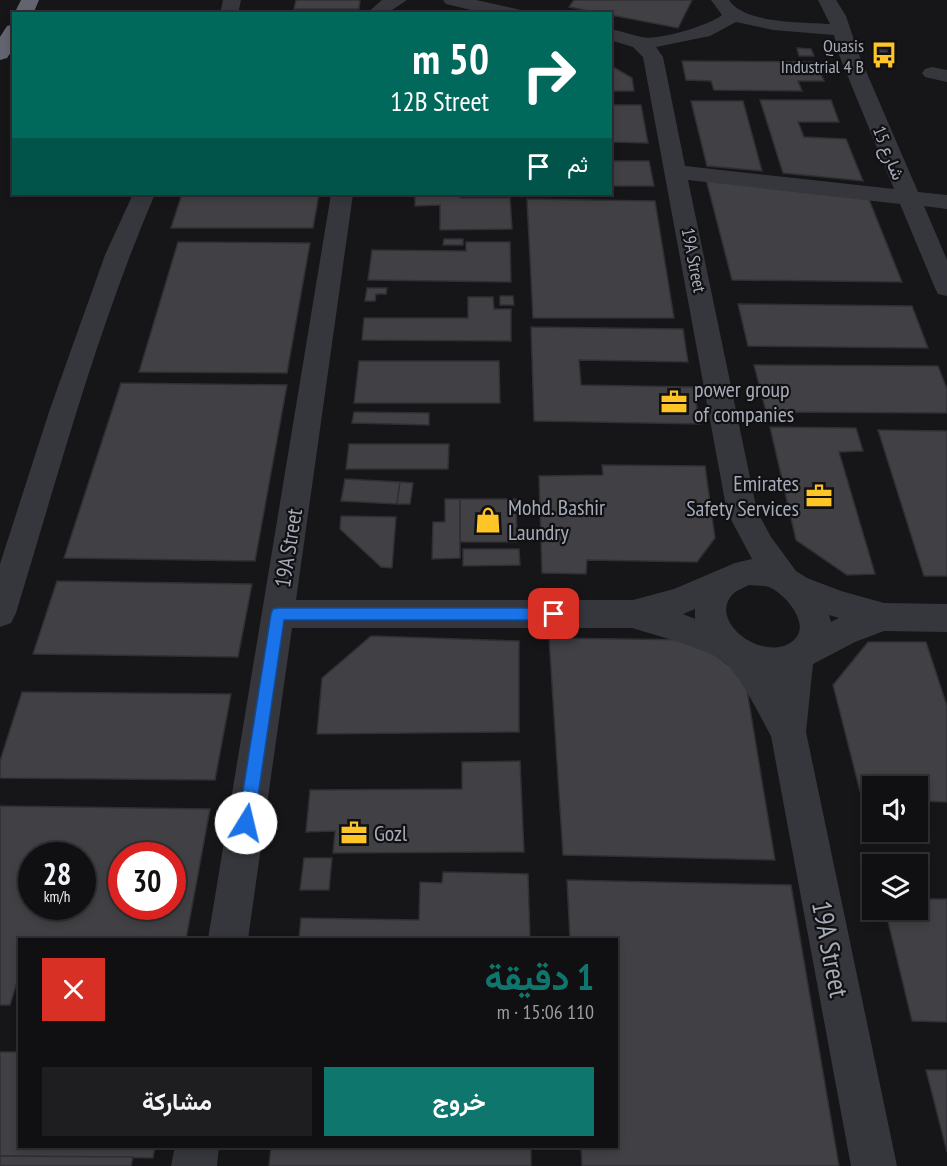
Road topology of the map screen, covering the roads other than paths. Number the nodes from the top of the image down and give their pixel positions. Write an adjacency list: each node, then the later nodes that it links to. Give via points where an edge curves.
1 (398, 0): 4 (street)
2 (452, 0): 5 (street)
3 (720, 0): 7 (street)
4 (377, 12)
5 (506, 12)
6 (837, 12): 7 (street, via 750,21); 15 (street, شارع 15)
7 (733, 15): 10 (street, via 711,29)
8 (12, 33): 11 (highway)
9 (612, 35): 10 (street)
10 (642, 44): 12 (street, 19A Street, via 653,57)
11 (0, 54)
12 (677, 172): 15 (street); 18 (street, 19A Street)
13 (144, 195): 21 (street, via 117,255 67,398)
14 (342, 195): 22 (street, 19A Street)
15 (908, 198): 16 (street); 17 (street, شارع 15)
16 (947, 202)
17 (947, 288)
18 (742, 512): 19 (street, via 736,546); 20 (street, via 760,546)
19 (722, 583): 20 (street, via 746,572 766,573); 23 (street, via 678,602); 26 (street, via 710,604 710,615 721,639)
20 (791, 585): 24 (street); 27 (street, via 807,600 816,626 814,638)
21 (0, 613)
22 (278, 614): 23 (street); 29 (street, 19A Street)
23 (632, 614): 26 (street, via 682,628)
24 (884, 617): 25 (street); 27 (street, via 844,631)
25 (947, 618)
26 (735, 651): 27 (street, via 769,664 784,663); 28 (street, via 765,691)
27 (802, 653): 28 (street)
28 (788, 732): 32 (street, 19A Street)
29 (228, 938)
30 (197, 1148): 31 (street)
31 (194, 1166)
32 (874, 1166)

